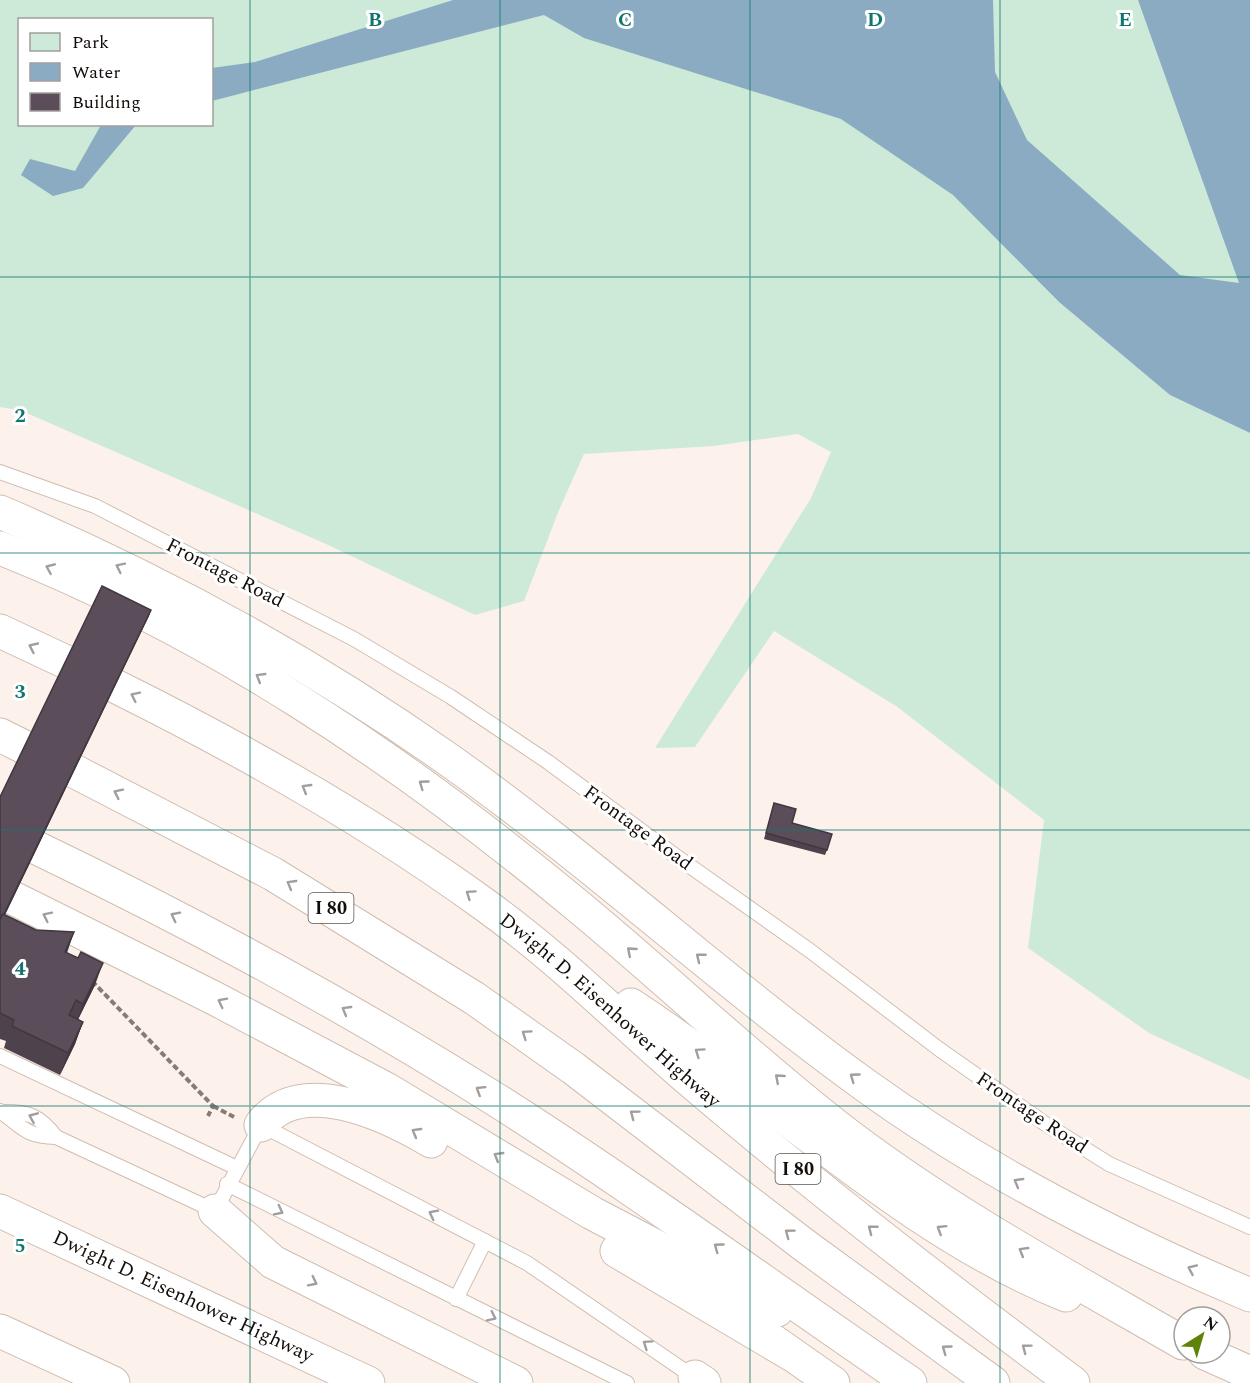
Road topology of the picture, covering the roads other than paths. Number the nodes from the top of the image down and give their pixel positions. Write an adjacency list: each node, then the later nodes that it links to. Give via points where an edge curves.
1 (0, 472): 18 (lane, Frontage Road, via 95,506 354,639 441,691 548,762 1047,1125 1109,1164)
2 (0, 512): 20 (highway, one-way to 2, via 1051,1201 918,1121 821,1053 505,801 338,687 181,597)
3 (0, 548): 23 (highway, one-way to 3, via 980,1225 882,1160 790,1089 516,855 370,748 264,680 159,621 64,574)
4 (0, 631): 5 (highway, one-way to 4)
5 (66, 662)
6 (115, 686): 10 (highway, Dwight D. Eisenhower Highway / I 80, one-way to 6, via 438,872 339,808 206,732)
7 (74, 771): 36 (highway, I 80, one-way to 7, via 474,998 283,880)
8 (37, 848): 29 (highway, one-way to 8, via 658,1206 446,1069 230,943)
9 (13, 898): 15 (highway, one-way to 9, via 386,1089)
10 (534, 942): 24 (highway, one-way to 10, via 1017,1275 925,1219 700,1052); 37 (highway, Dwight D. Eisenhower Highway / I 80, one-way to 10, via 765,1142)
11 (0, 1056): 14 (lane)
12 (1, 1112): 16 (lane, via 15,1125 39,1136 56,1137)
13 (261, 1125): 14 (lane); 19 (lane, one-way to 13); 26 (highway, one-way to 13, via 434,1142 380,1114 342,1103 300,1102 277,1109)
14 (237, 1168): 16 (lane)
15 (566, 1197): 26 (highway); 29 (highway)
16 (221, 1198): 21 (lane, one-way to 21); 33 (highway, one-way to 33, via 273,1262)
17 (0, 1211): 32 (highway, Dwight D. Eisenhower Highway)
18 (1250, 1227)
19 (485, 1241): 21 (lane); 30 (lane, one-way to 19, via 577,1295)
20 (1250, 1295)
21 (456, 1299): 34 (lane, one-way to 34)
22 (0, 1331): 31 (highway)
23 (1172, 1336)
24 (1172, 1339)
25 (0, 1340): 31 (highway)
26 (791, 1354): 35 (highway)
27 (1232, 1365): 28 (highway)
28 (1250, 1373)
29 (906, 1380)
30 (698, 1381)
31 (111, 1383)
32 (368, 1383)
33 (516, 1383)
34 (627, 1383)
35 (833, 1383)
36 (993, 1383)
37 (1073, 1383)

